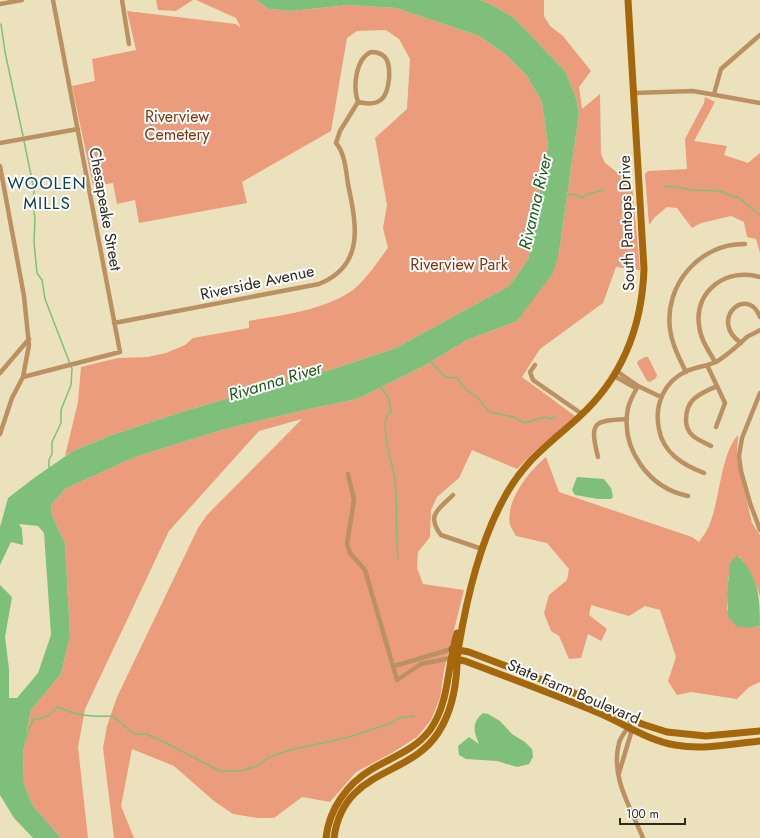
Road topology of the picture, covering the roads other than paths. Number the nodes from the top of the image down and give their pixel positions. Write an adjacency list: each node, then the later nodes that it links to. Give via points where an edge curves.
1 (22, 0): 5 (street)
2 (53, 0): 12 (street, Chesapeake Street)
3 (122, 0): 7 (street)
4 (628, 0): 8 (street, South Pantops Drive)
5 (0, 4)
6 (760, 35): 9 (street, via 721,69)
7 (129, 44)
8 (634, 93): 9 (street, via 686,90); 27 (street, South Pantops Drive, via 644,284 635,330)
9 (714, 94): 11 (street)
10 (358, 102): 10 (street, via 375,104 388,93 390,66 382,54 371,52 361,60 356,96); 18 (street, Riverside Avenue, via 340,131 336,143 341,150 356,231 352,253 338,273 319,284)
11 (760, 103)
12 (78, 129): 13 (street); 18 (street, Chesapeake Street)
13 (0, 143)
14 (0, 166): 20 (street, via 24,296)
15 (745, 244): 25 (street, via 726,246 702,257 688,270 677,286 669,312 670,328 674,347)
16 (760, 276): 22 (street, via 739,274 725,278 706,294 700,308 698,324)
17 (760, 317): 21 (street, via 751,305 743,304 732,309 728,316 728,325 733,336)
18 (114, 323): 28 (street, Chesapeake Street, via 120,352)
19 (760, 330): 21 (street)
20 (29, 339): 26 (street); 28 (street)
21 (741, 343): 22 (street)
22 (715, 362): 24 (street)
23 (535, 365): 33 (street, via 530,372 533,380)
24 (707, 365): 25 (street); 30 (street)
25 (686, 372): 32 (street, via 668,385)
26 (0, 373)
27 (616, 374): 29 (street); 33 (street, South Pantops Drive)
28 (23, 377): 36 (street, via 12,398)
29 (638, 386): 32 (street); 34 (street, via 629,404)
30 (717, 386): 35 (street, via 725,403); 37 (street, via 690,402 686,411 686,424 690,434)
31 (760, 393): 43 (street, via 742,438 739,456 754,519)
32 (661, 397): 39 (street, via 658,424 665,445 681,462)
33 (582, 414): 44 (street, South Pantops Drive, via 533,456 517,475 496,514)
34 (627, 419): 38 (street, via 597,424 594,431); 42 (street, via 631,445 641,467 664,487)
35 (716, 427)
36 (0, 434)
37 (711, 446)
38 (598, 457)
39 (704, 473)
40 (348, 474): 47 (street, via 354,500 347,544 350,553 365,570)
41 (453, 495): 44 (street, via 434,514 433,520 438,533)
42 (688, 496)
43 (760, 530)
44 (482, 549): 45 (street, South Pantops Drive)
45 (455, 650): 46 (street, South Pantops Drive); 47 (street); 48 (street, State Farm Boulevard, via 482,657 561,687)
46 (454, 658): 47 (street, via 421,664 397,680); 49 (street, State Farm Boulevard, via 558,696); 53 (street, via 444,699 430,730 408,751 372,769 350,786 335,809); 54 (street, via 452,700 437,734 411,758 376,776 357,791 344,809)
47 (394, 666)
48 (632, 719): 49 (street); 50 (street, State Farm Boulevard, via 667,732 692,736)
49 (629, 728): 51 (street, State Farm Boulevard, via 655,740 687,747 709,748); 52 (street, via 631,733); 52 (street, via 625,730 617,754 616,764)
50 (760, 731)
51 (760, 741)
52 (619, 773): 55 (street, via 622,788)
53 (326, 838)
54 (334, 838)
55 (643, 838)

